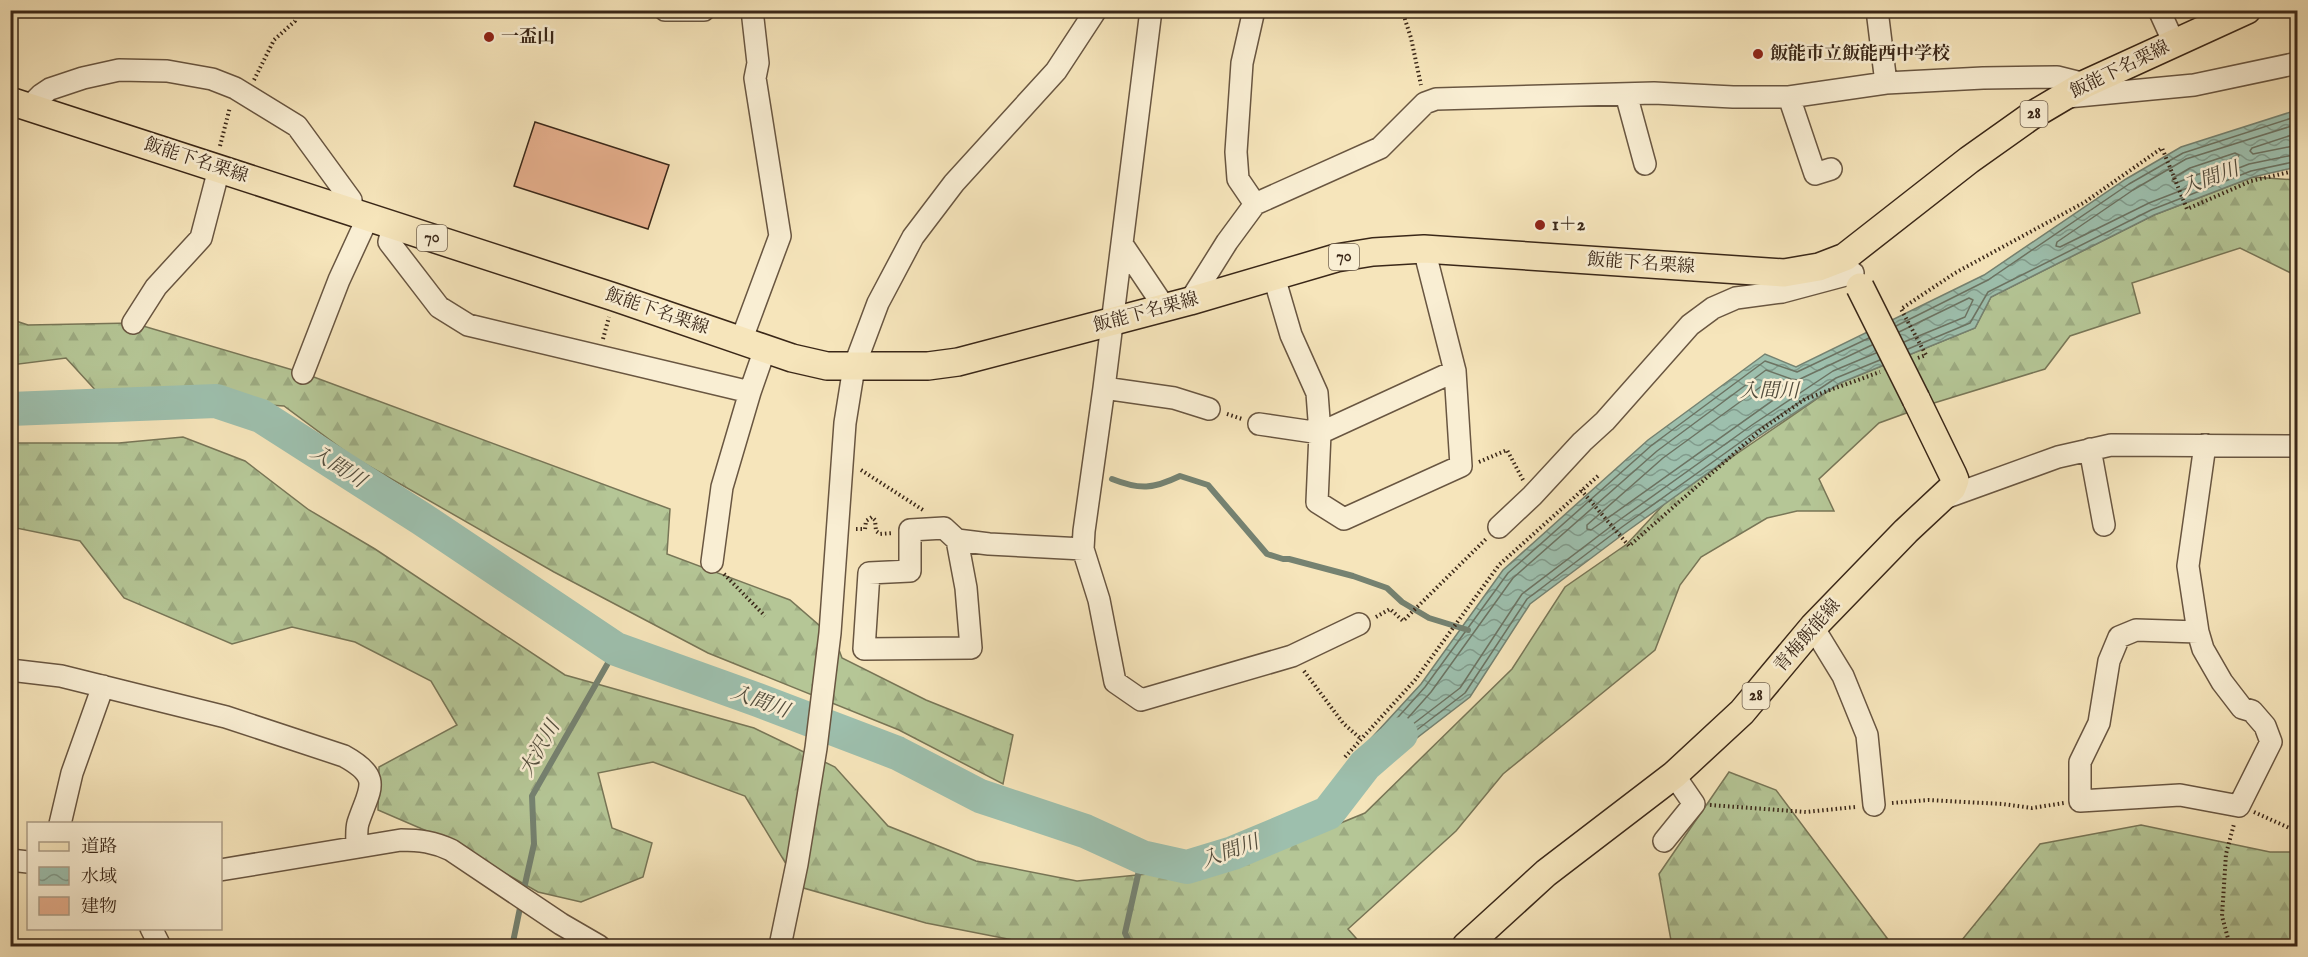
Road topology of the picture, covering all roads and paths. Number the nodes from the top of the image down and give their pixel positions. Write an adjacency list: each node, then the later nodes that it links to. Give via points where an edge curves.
1 (297, 10): 16 (path, via 295,21 274,40)
2 (665, 10): 3 (street)
3 (704, 10)
4 (752, 10): 36 (street, via 758,63 755,78 780,236)
5 (1096, 10): 39 (street, via 1056,71 954,183 913,237 878,303)
6 (1151, 10): 28 (street)
7 (1254, 10): 26 (street, via 1242,63 1236,152 1238,179)
8 (1402, 10): 21 (path)
9 (1876, 10): 14 (street)
10 (2159, 10): 12 (street)
11 (2247, 10): 12 (main road, 飯能下名栗線 / 28)
12 (2174, 44): 15 (main road, 飯能下名栗線 / 28)
13 (2298, 63): 19 (street, via 2194,85)
14 (1886, 84): 15 (street, via 2057,76); 18 (street)
15 (2085, 84): 19 (main road, 飯能下名栗線 / 28)
16 (241, 91): 20 (street, via 212,79 167,71 119,70); 23 (path); 27 (street, via 297,126 351,200)
17 (1626, 94): 18 (street); 21 (street, via 1436,99); 22 (street)
18 (1789, 97): 24 (street, via 1815,174)
19 (2062, 98): 30 (main road, 飯能下名栗線 / 28, via 1969,159)
20 (15, 102): 23 (main road, 飯能下名栗線 / 70)
21 (1425, 103): 26 (street, via 1380,148)
22 (1646, 164)
23 (216, 168): 27 (main road, 飯能下名栗線 / 70); 35 (street, via 201,238 156,287)
24 (1831, 169)
25 (2298, 170): 38 (path, via 2251,182 2187,208 2162,148 2085,202 1955,273 1901,309 1926,355)
26 (1254, 204): 33 (street)
27 (370, 218): 32 (main road, 飯能下名栗線 / 70); 37 (street, via 439,307 468,325); 42 (street, via 339,280)
28 (1122, 244): 33 (street); 34 (street)
29 (1424, 249): 30 (main road, 飯能下名栗線 / 70, via 1784,273 1819,267); 31 (main road, 飯能下名栗線 / 70, via 1336,258); 40 (street)
30 (1853, 272): 55 (street, via 1782,292 1736,298 1713,308 1690,325); 56 (main road, 青梅飯能線 / 28, bridge, via 1953,474 1954,484)
31 (1274, 277): 33 (main road, 飯能下名栗線 / 70); 47 (street, via 1291,335 1317,393)
32 (614, 297): 36 (main road, 飯能下名栗線 / 70); 37 (path)
33 (1178, 304): 34 (main road, 飯能下名栗線 / 70)
34 (1111, 322): 39 (main road, 飯能下名栗線 / 70, via 958,362); 43 (street)
35 (133, 323)
36 (753, 345): 39 (main road, 飯能下名栗線 / 70, via 827,366); 44 (street)
37 (600, 354): 44 (street)
38 (1915, 359)
39 (854, 366): 52 (street)
40 (1455, 371): 47 (street); 47 (street, via 1461,466 1344,519 1317,502)
41 (1882, 371): 54 (path, via 1806,399 1762,429 1629,546)
42 (303, 373)
43 (1104, 388): 45 (street, via 1174,398); 62 (street)
44 (750, 392): 63 (street, via 722,487)
45 (1209, 408): 46 (path)
46 (1259, 424): 47 (street)
47 (1320, 433)
48 (2205, 446): 49 (street); 50 (street); 67 (street, via 2188,566)
49 (2298, 446)
50 (2090, 448): 56 (street); 57 (street)
51 (1499, 453): 55 (path, via 1507,450)
52 (843, 458): 59 (street); 61 (path, via 936,519)
53 (1598, 476): 54 (path)
54 (1581, 490): 71 (path, via 1499,565 1414,680)
55 (1532, 496): 58 (street)
56 (1942, 499): 66 (main road, 青梅飯能線 / 28, via 1905,531)
57 (2104, 525)
58 (1499, 526): 65 (path, via 1403,621 1390,609)
59 (838, 528): 60 (path, via 865,530 866,521 872,517 880,534); 86 (street, via 816,748)
60 (911, 531): 61 (street); 61 (street, via 910,571 869,573 864,649 971,648 966,588)
61 (950, 534): 62 (street, via 989,544)
62 (1083, 549): 68 (street, via 1099,600 1115,682 1141,699)
63 (712, 562): 64 (path)
64 (765, 616)
65 (1359, 624): 68 (street)
66 (1813, 627): 73 (main road, 青梅飯能線 / 28, via 1742,712); 74 (street, via 1843,676 1867,735)
67 (2198, 632): 75 (street, via 2222,682 2242,708 2252,711 2265,726 2271,742); 75 (street, via 2136,630 2119,637 2109,661 2099,723 2080,762 2080,801 2181,795)
68 (1292, 656): 71 (path, via 1342,723)
69 (11, 671): 70 (street, via 62,676)
70 (103, 686): 76 (street, via 72,773); 79 (street, via 319,746 362,766 370,780 370,795 357,825)
71 (1361, 739): 72 (path)
72 (1345, 757)
73 (1674, 775): 78 (street, via 1694,804); 87 (main road, 青梅飯能線 / 28, via 1546,873)
74 (1874, 805)
75 (2240, 806): 77 (path); 88 (path, via 2224,874 2222,916)
76 (60, 822)
77 (2298, 832)
78 (1664, 841)
79 (357, 847): 82 (street); 85 (street, via 401,840 437,843)
80 (10, 860): 81 (street)
81 (27, 862)
82 (222, 870)
83 (152, 930): 84 (street)
84 (160, 946)
85 (599, 946)
86 (780, 946)
87 (1466, 946)
88 (2230, 946)

